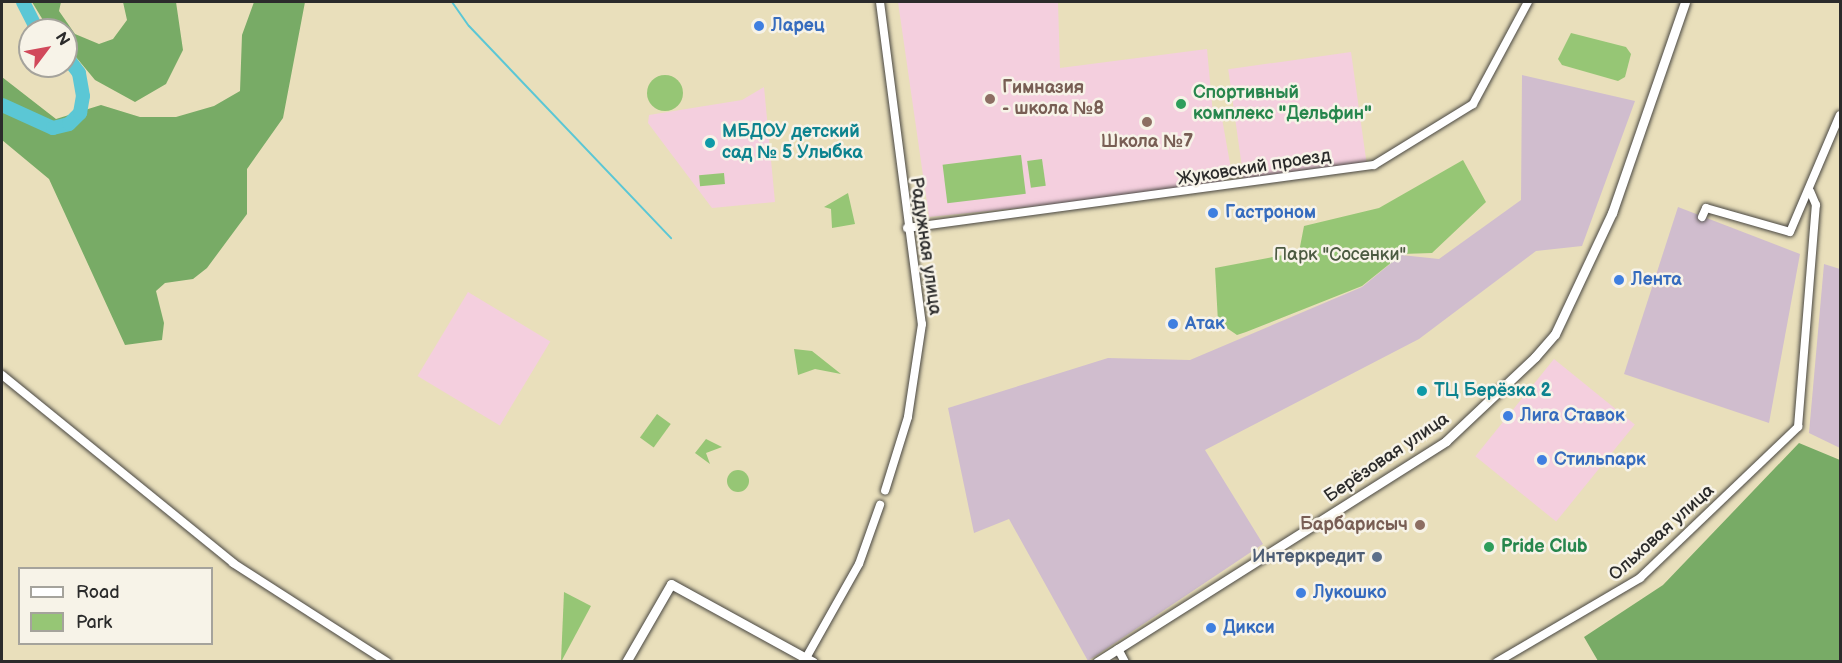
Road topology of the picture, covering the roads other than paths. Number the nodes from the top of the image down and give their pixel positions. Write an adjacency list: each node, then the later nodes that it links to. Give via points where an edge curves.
1 (880, 2): 7 (street, Радужная улица)
2 (1527, 2): 7 (street, Жуковский проезд, via 1473,104 1374,165)
3 (1684, 2): 11 (street, Берёзовая улица, via 1612,213 1555,334 1446,441)
4 (1840, 115): 5 (street)
5 (1810, 191): 6 (street, via 1790,232 1706,208); 17 (street, Ольховая улица, via 1816,205 1801,414 1789,439 1774,448 1640,578)
6 (1702, 217)
7 (907, 228): 9 (street, Радужная улица, via 922,324 908,417)
8 (2, 375): 13 (street, via 232,563)
9 (885, 491)
10 (880, 505): 12 (street, via 859,564)
11 (1118, 649): 15 (street, Берёзовая улица); 16 (street)
12 (810, 660): 14 (street, via 670,584)
13 (387, 662)
14 (626, 662)
15 (1097, 662)
16 (1125, 662)
17 (1497, 662)

